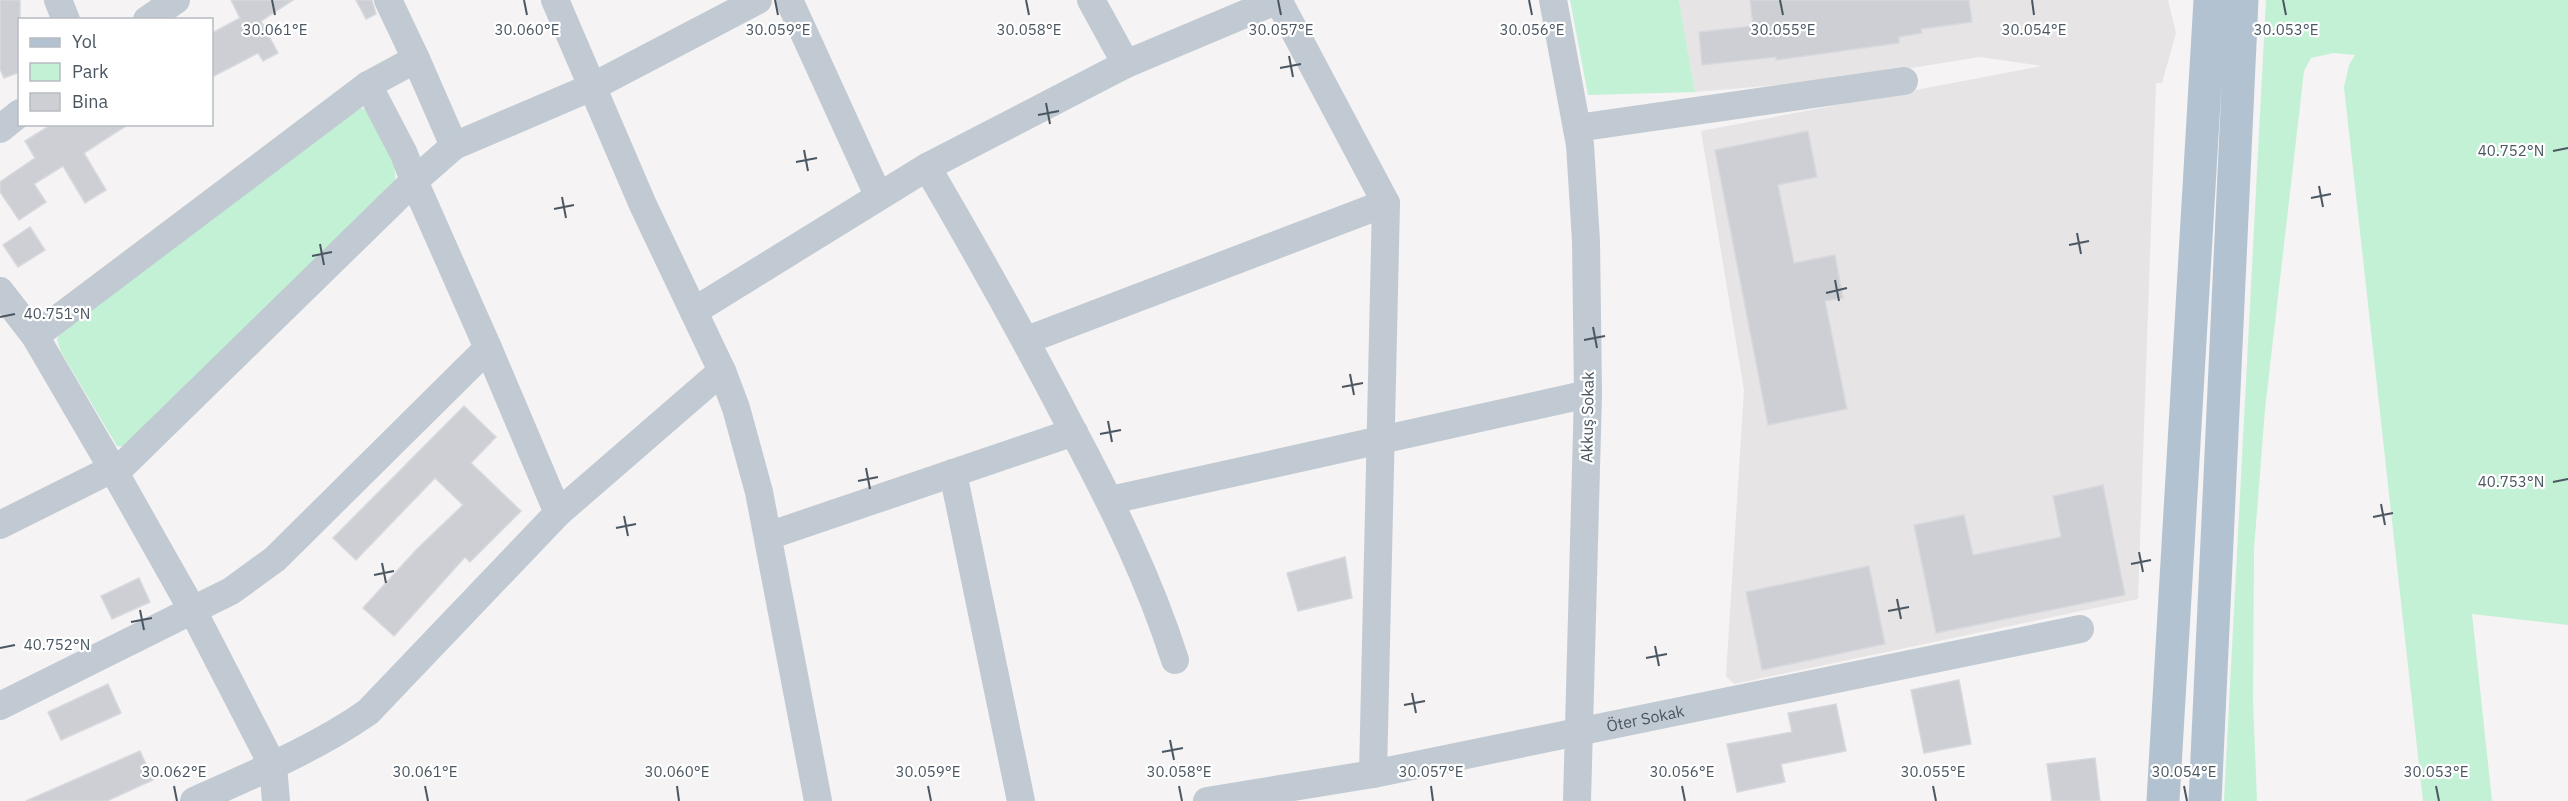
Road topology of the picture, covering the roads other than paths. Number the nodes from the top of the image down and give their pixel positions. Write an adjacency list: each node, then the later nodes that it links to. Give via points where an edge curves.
1 (58, 0): 12 (street)
2 (176, 0): 13 (street)
3 (388, 0): 14 (street)
4 (555, 0): 18 (street)
5 (758, 0): 18 (street)
6 (789, 0): 25 (street)
7 (1091, 0): 15 (street)
8 (1278, 0): 15 (street); 26 (street)
9 (1553, 0): 20 (street, Akkuş Sokak)
10 (2210, 0): 55 (main road)
11 (2242, 0): 56 (main road)
12 (65, 18)
13 (150, 18)
14 (416, 58): 17 (street); 22 (street)
15 (1126, 64): 23 (street)
16 (1904, 81): 20 (street)
17 (368, 85): 24 (street); 29 (street)
18 (592, 87): 22 (street); 28 (street)
19 (18, 115): 21 (street)
20 (1577, 128): 33 (street, Akkuş Sokak, via 1585,188)
21 (0, 129)
22 (454, 146): 24 (street)
23 (927, 167): 25 (street); 30 (street)
24 (414, 181): 31 (street); 36 (street)
25 (878, 195): 28 (street)
26 (1386, 203): 30 (street); 35 (street)
27 (0, 291): 29 (street)
28 (694, 311): 32 (street)
29 (34, 336): 36 (street)
30 (1027, 340): 34 (street)
31 (488, 348): 39 (street); 42 (street, via 275,559 231,591)
32 (722, 371): 39 (street); 41 (street, via 743,430)
33 (1588, 394): 35 (street); 46 (street, Akkuş Sokak)
34 (1074, 432): 37 (street); 38 (street)
35 (1382, 440): 38 (street); 48 (street)
36 (113, 471): 40 (street); 42 (street)
37 (953, 473): 41 (street); 52 (street)
38 (1111, 500): 44 (street, via 1147,578)
39 (558, 513): 47 (street, via 368,712)
40 (0, 525)
41 (768, 536): 51 (street)
42 (193, 611): 45 (street); 47 (street)
43 (2080, 628): 46 (street, Öter Sokak)
44 (1175, 660)
45 (0, 706)
46 (1581, 732): 48 (street, Öter Sokak); 54 (street, Akkuş Sokak)
47 (273, 766): 49 (street); 50 (street)
48 (1373, 774): 53 (street, Öter Sokak)
49 (194, 801)
50 (276, 801)
51 (818, 801)
52 (1021, 801)
53 (1207, 801)
54 (1577, 801)
55 (2163, 801)
56 (2205, 801)

